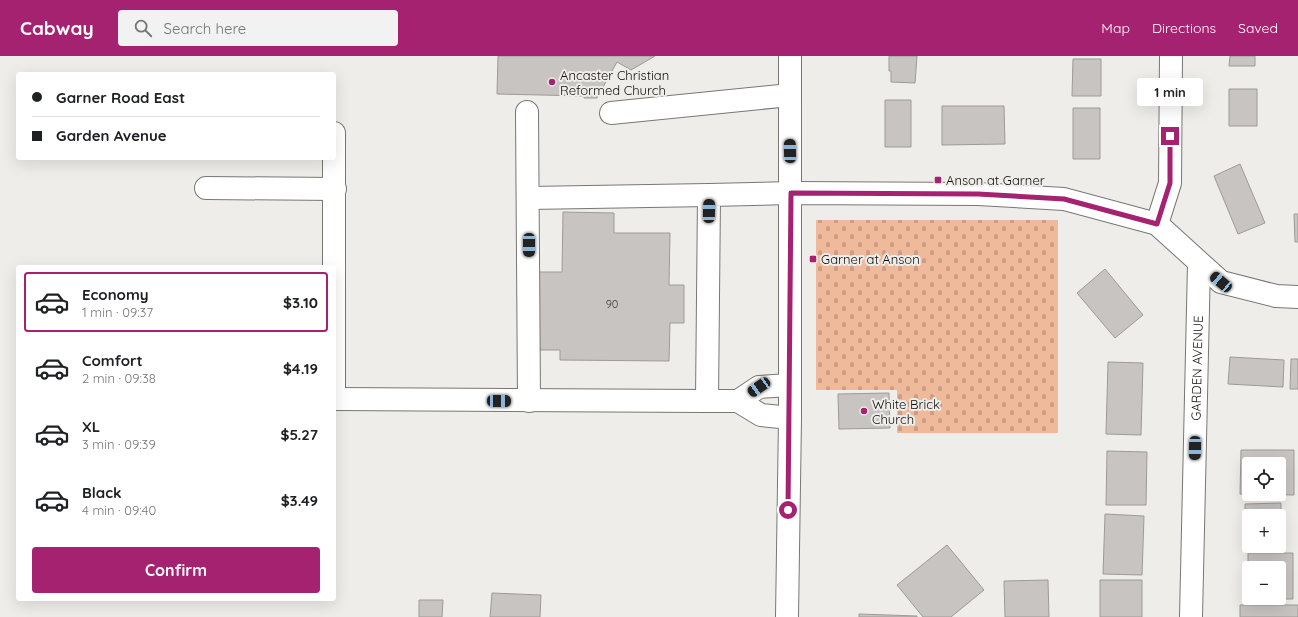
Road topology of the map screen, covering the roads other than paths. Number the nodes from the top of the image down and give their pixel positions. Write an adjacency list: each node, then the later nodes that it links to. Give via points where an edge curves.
1 (790, 56): 3 (street)
2 (1171, 56): 12 (street, via 1170,183)
3 (790, 95): 5 (street); 9 (street)
4 (527, 112): 11 (street)
5 (611, 113)
6 (334, 160): 8 (street)
7 (206, 188): 8 (street)
8 (335, 189): 14 (street)
9 (791, 193): 10 (street); 12 (street, via 978,194 1064,199); 16 (street)
10 (709, 195): 11 (street); 19 (street)
11 (529, 198): 18 (street)
12 (1157, 224): 13 (street)
13 (1199, 264): 15 (street, via 1221,282 1276,296); 23 (street, GARDEN AVENUE)
14 (335, 265)
15 (1298, 297)
16 (790, 385): 20 (street, via 759,387); 21 (street)
17 (336, 399): 18 (street)
18 (529, 401): 19 (street)
19 (707, 401): 20 (street)
20 (738, 401): 21 (street, via 761,415)
21 (790, 418): 22 (street)
22 (787, 617)
23 (1191, 617)

